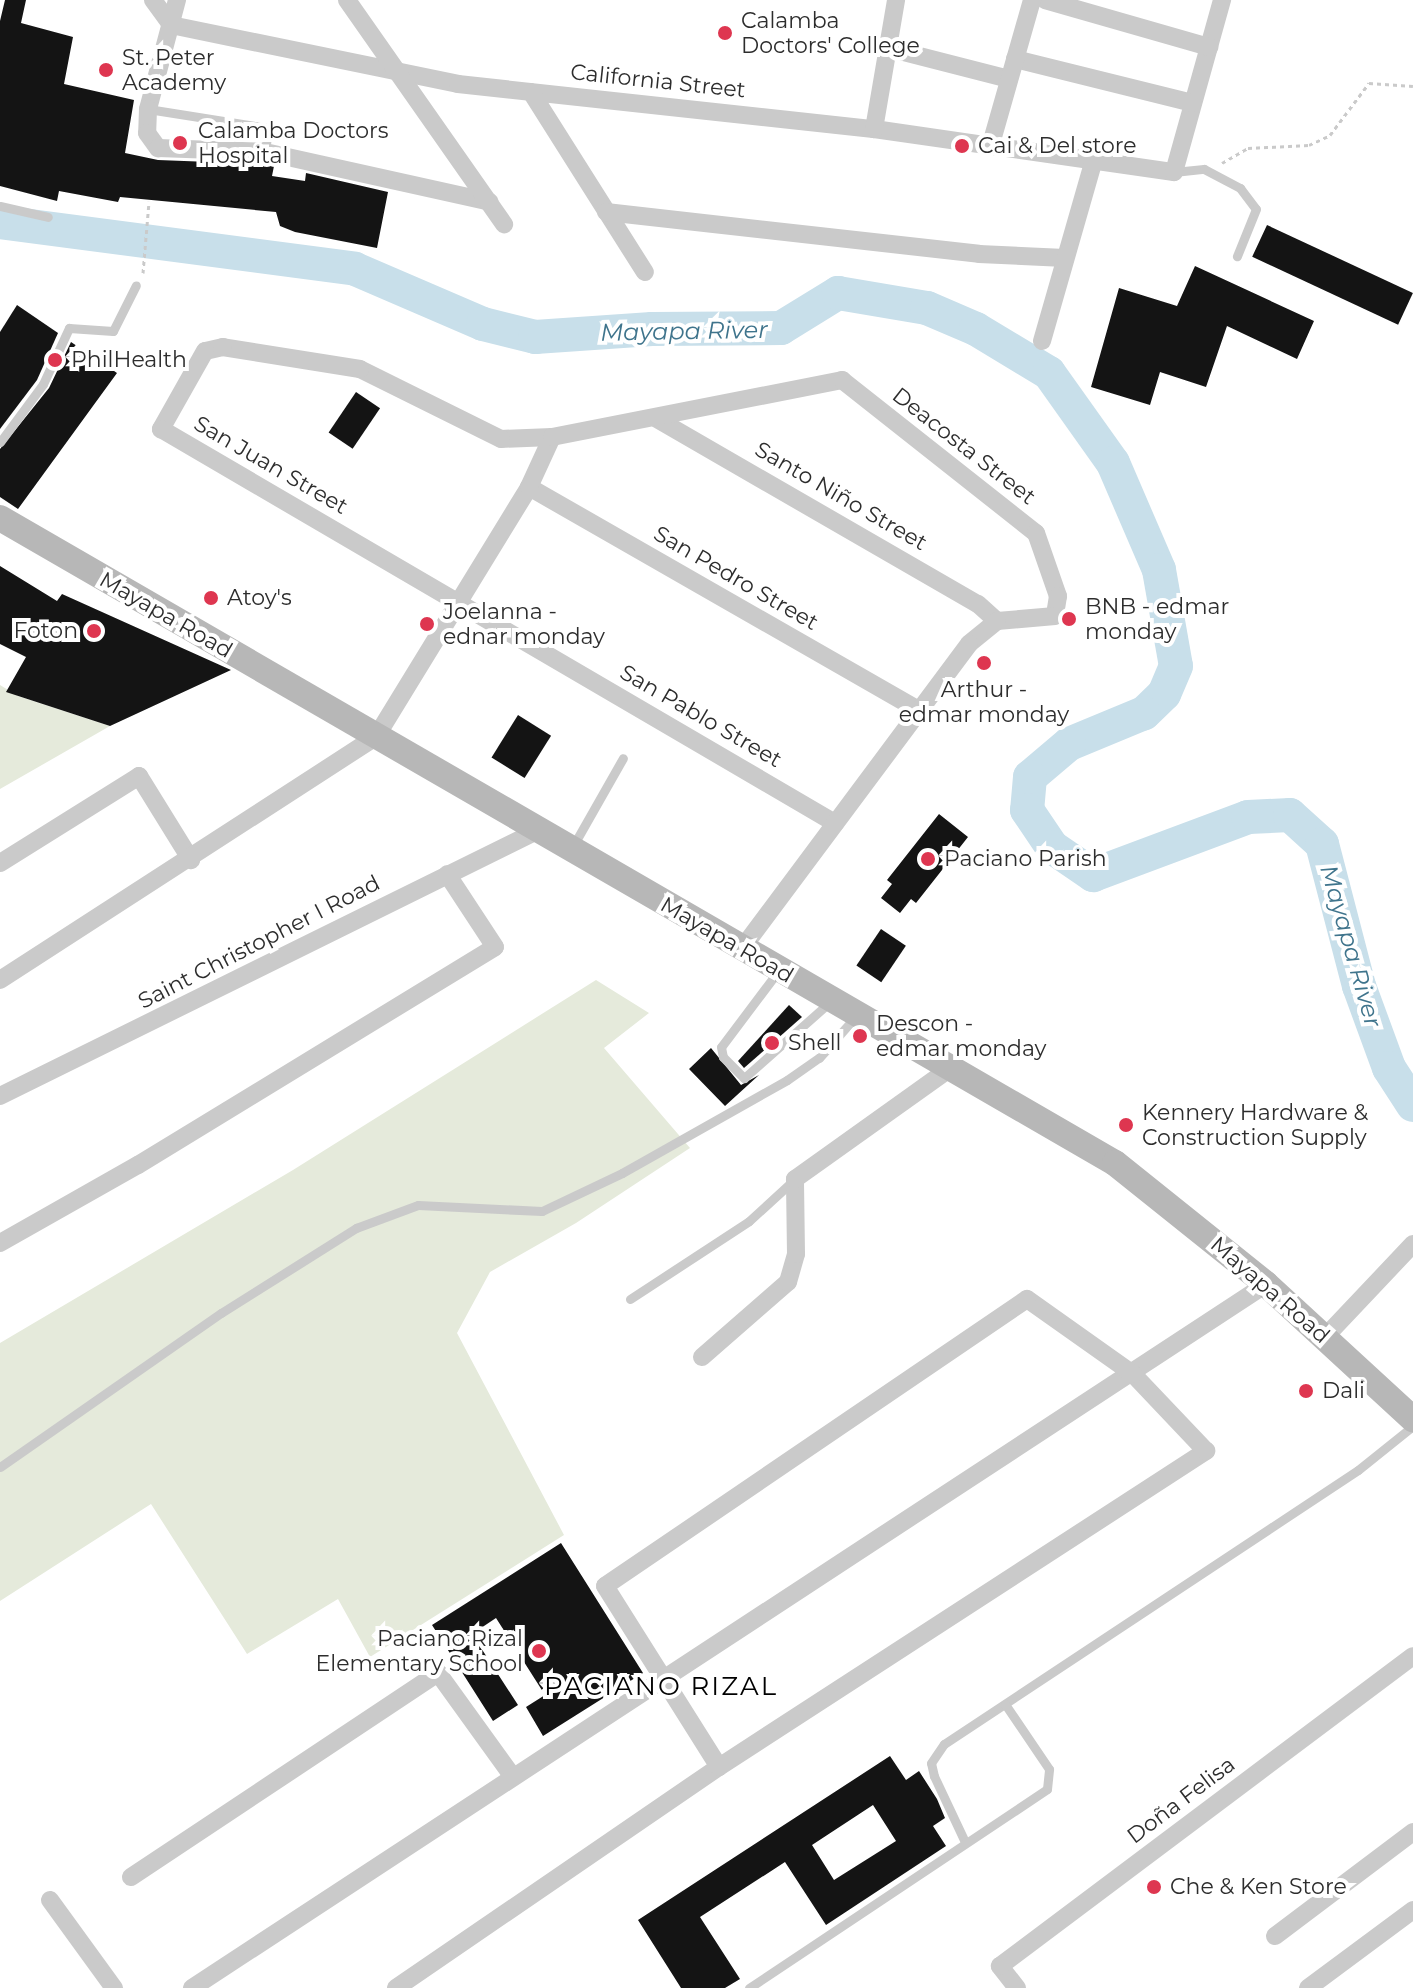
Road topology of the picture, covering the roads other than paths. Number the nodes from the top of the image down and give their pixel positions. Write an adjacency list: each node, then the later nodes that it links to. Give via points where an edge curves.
1 (153, 0): 8 (street)
2 (177, 0): 8 (street)
3 (347, 0): 12 (street)
4 (896, 0): 10 (street)
5 (1032, 0): 11 (street)
6 (1045, 0): 9 (street)
7 (1222, 0): 9 (street)
8 (171, 25): 12 (street, California Street); 16 (street)
9 (1209, 47): 15 (street)
10 (888, 48): 13 (street); 17 (street)
11 (1015, 59): 13 (street); 15 (street)
12 (396, 70): 14 (street, California Street); 22 (street)
13 (1009, 79): 18 (street)
14 (531, 92): 17 (street, California Street); 24 (street)
15 (1193, 103): 21 (street)
16 (148, 109): 19 (lane, via 268,128); 19 (street, via 147,133 158,148)
17 (874, 129): 18 (street, California Street)
18 (991, 144): 20 (street, California Street)
19 (265, 152): 22 (street)
20 (1094, 160): 21 (street, California Street); 28 (street)
21 (1174, 172): 27 (lane, via 1204,169 1240,188 1256,209)
22 (490, 202): 26 (street)
23 (0, 206): 25 (lane)
24 (606, 212): 28 (street, via 979,254); 29 (street)
25 (48, 217)
26 (504, 224)
27 (1237, 256)
28 (1065, 258): 31 (street)
29 (645, 272)
30 (136, 285): 34 (lane, via 113,331 69,328 43,384)
31 (1042, 341)
32 (657, 419): 33 (street, Deacosta Street); 38 (street, Santo Niño Street, via 978,604); 38 (street, Deacosta Street, via 842,380 1036,533 1058,596 1055,616)
33 (552, 437): 35 (street); 37 (street, San Juan Street, via 501,439 360,369 223,347 205,351 161,429)
34 (0, 442)
35 (529, 487): 37 (street); 39 (street, San Pedro Street)
36 (0, 518): 40 (main road, Mayapa Road)
37 (459, 603): 40 (street); 42 (street, San Pablo Street)
38 (997, 621): 39 (street, via 969,644)
39 (920, 711): 42 (street)
40 (376, 737): 43 (main road, Mayapa Road); 45 (street)
41 (623, 758): 44 (lane)
42 (835, 823): 48 (street)
43 (539, 830): 44 (main road, Mayapa Road); 47 (street, Saint Christopher I Road)
44 (571, 849): 48 (main road, Mayapa Road)
45 (191, 860): 46 (street, via 139,776); 50 (street)
46 (0, 863)
47 (447, 874): 54 (street, Saint Christopher I Road); 56 (street, via 495,947)
48 (742, 948): 49 (main road, Mayapa Road)
49 (779, 970): 51 (main road, Mayapa Road); 51 (lane, via 721,1047 723,1057 744,1078)
50 (0, 980)
51 (831, 1001): 52 (main road, Mayapa Road)
52 (856, 1016): 53 (main road, Mayapa Road); 65 (lane, via 819,1058 787,1080 542,1211 418,1205 356,1228 221,1313)
53 (952, 1067): 55 (street); 58 (main road, Mayapa Road, via 1115,1163)
54 (0, 1096)
55 (795, 1179): 59 (lane, via 749,1221); 61 (street, via 796,1254 788,1282)
56 (0, 1243)
57 (1413, 1244): 60 (street)
58 (1266, 1284): 60 (main road, Mayapa Road); 62 (street)
59 (630, 1299)
60 (1325, 1337): 63 (main road, Mayapa Road)
61 (702, 1357)
62 (1133, 1374): 67 (street); 67 (street, via 1027,1299 605,1586); 69 (street, via 1206,1451)
63 (1413, 1419)
64 (1413, 1426): 68 (lane, via 1358,1470)
65 (0, 1467)
66 (1413, 1656): 81 (street, Doña Felisa, via 1000,1966)
67 (665, 1679): 69 (street); 70 (street)
68 (1005, 1704): 72 (lane, via 944,1744 931,1763); 72 (lane, via 1049,1769 1047,1789)
69 (719, 1767): 79 (street)
70 (513, 1777): 73 (street, via 438,1673); 78 (street)
71 (1413, 1832): 76 (street)
72 (965, 1842): 80 (lane)
73 (131, 1877)
74 (50, 1900): 77 (street)
75 (1413, 1910): 82 (street)
76 (1275, 1936)
77 (114, 1988)
78 (192, 1988)
79 (396, 1988)
80 (749, 1988)
81 (1017, 1988)
82 (1308, 1988)

